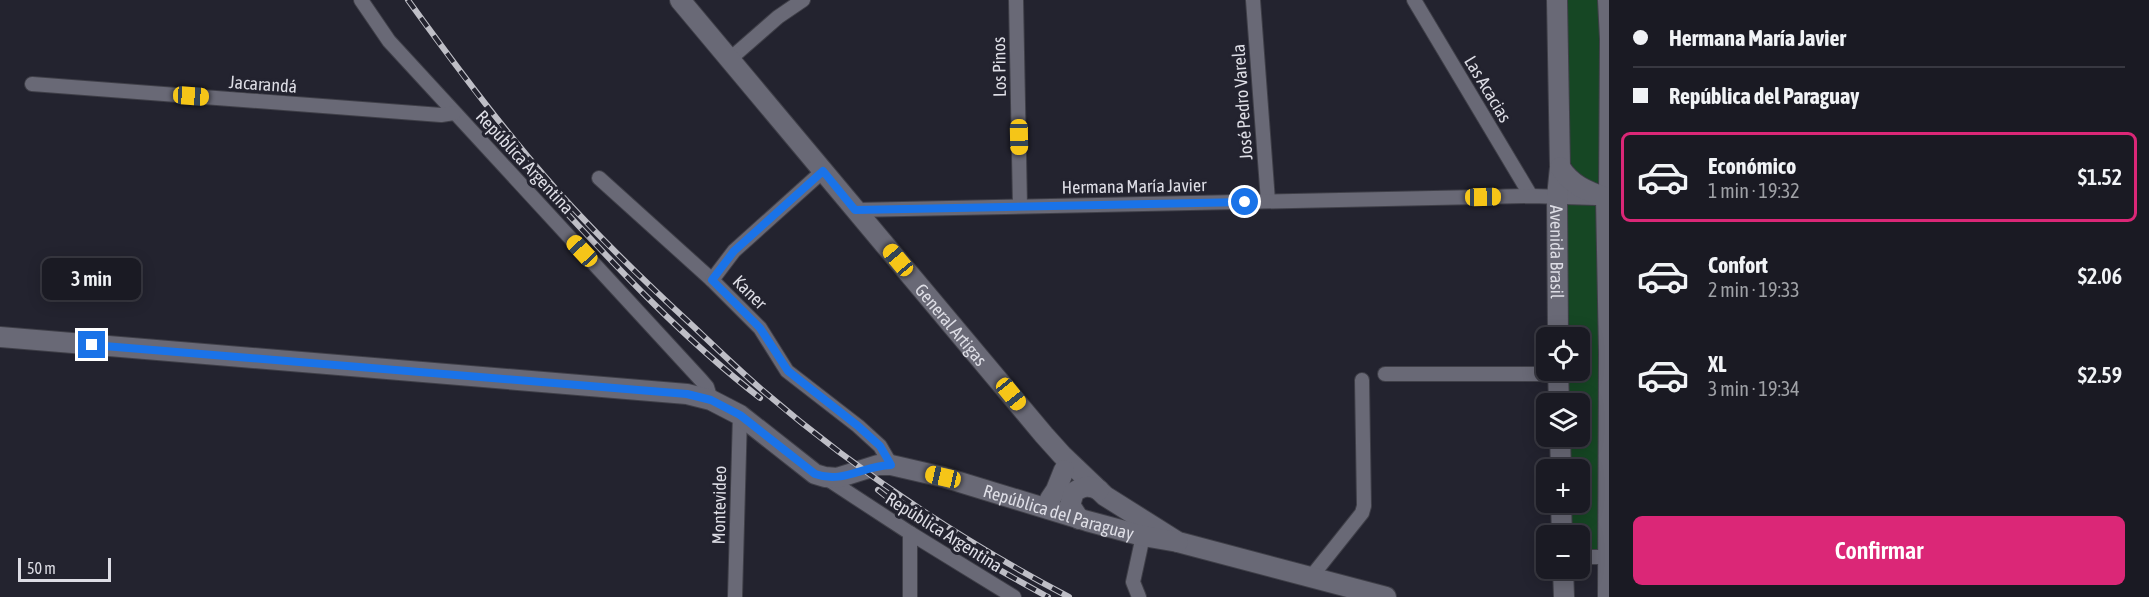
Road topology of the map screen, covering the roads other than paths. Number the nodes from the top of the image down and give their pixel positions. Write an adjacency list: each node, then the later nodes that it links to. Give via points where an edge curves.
1 (361, 0): 12 (street, República Argentina, via 388,40)
2 (680, 0): 10 (street, General Artigas)
3 (803, 0): 10 (street)
4 (1016, 0): 20 (street, Los Pinos)
5 (1253, 0): 19 (street, José Pedro Varela)
6 (1414, 0): 16 (street, Las Acacias)
7 (1557, 0): 13 (street, Avenida Brasil)
8 (1605, 0): 9 (street)
9 (1608, 39): 18 (street)
10 (729, 59): 14 (street, General Artigas)
11 (32, 84): 12 (street, Jacarandá)
12 (454, 113): 28 (street, República Argentina, via 701,380)
13 (1560, 167): 17 (street, Avenida Brasil); 18 (street, Avenida Brasil, via 1575,184)
14 (823, 171): 21 (street, General Artigas); 22 (street, via 734,251)
15 (599, 178): 22 (street, Kaner)
16 (1531, 196): 17 (street, Hermana María Javier); 19 (street, Hermana María Javier)
17 (1557, 197): 18 (street, Hermana María Javier); 23 (street, Avenida Brasil)
18 (1607, 198): 42 (street)
19 (1268, 201): 20 (street, Hermana María Javier)
20 (1020, 206): 21 (street, Hermana María Javier)
21 (855, 210): 30 (street, General Artigas)
22 (712, 280): 31 (street, Kaner, via 760,328 788,371 880,446)
23 (1558, 327)
24 (0, 337): 28 (street, via 658,391)
25 (1536, 372): 26 (street)
26 (1385, 374)
27 (1362, 380): 43 (street, via 1364,506)
28 (711, 400): 29 (street)
29 (740, 415): 32 (street, via 815,474); 45 (street, Montevideo)
30 (1063, 462): 33 (street, General Artigas); 34 (street); 35 (street)
31 (891, 465): 32 (street, República del Paraguay, via 878,465 837,478); 36 (street, República del Paraguay)
32 (825, 477): 38 (street, República Argentina)
33 (1102, 493): 34 (street, via 1091,486); 37 (street, via 1106,505 1103,514); 40 (street, General Artigas)
34 (1072, 494): 35 (street); 37 (street, via 1070,505)
35 (1050, 499): 36 (street)
36 (1028, 504): 37 (street, República del Paraguay)
37 (1083, 520): 39 (street, República del Paraguay)
38 (910, 533): 46 (street); 47 (street, República Argentina)
39 (1143, 536): 40 (street, República del Paraguay); 48 (street, via 1133,582)
40 (1178, 542): 43 (street, General Artigas)
41 (1590, 557): 42 (street)
42 (1609, 557): 51 (street)
43 (1311, 577): 49 (street, General Artigas)
44 (1563, 579): 50 (street)
45 (735, 597)
46 (910, 597)
47 (1014, 597)
48 (1139, 597)
49 (1386, 597)
50 (1564, 597)
51 (1608, 597)

